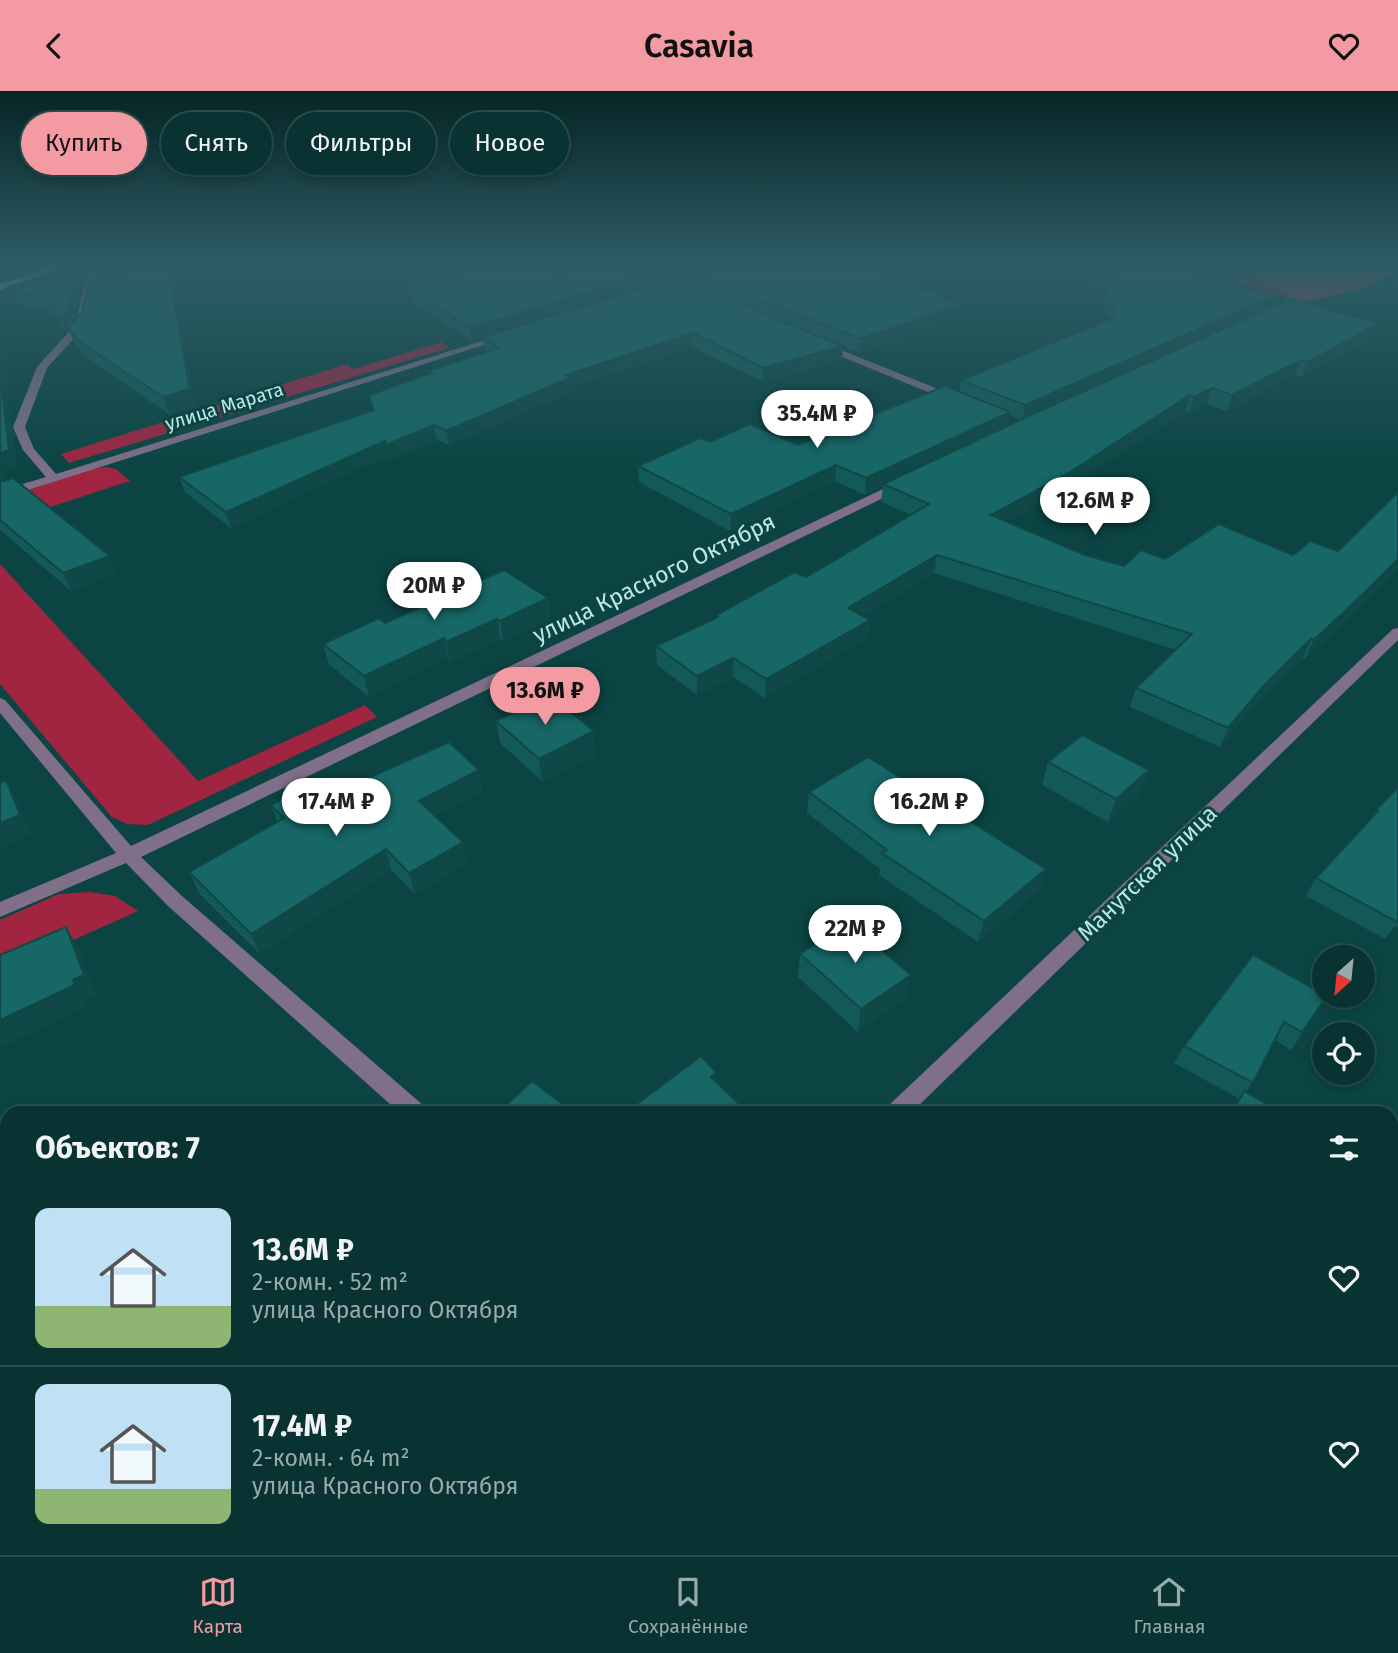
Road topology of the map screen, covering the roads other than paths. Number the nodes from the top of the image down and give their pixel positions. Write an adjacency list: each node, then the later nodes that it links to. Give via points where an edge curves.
1 (70, 336): 6 (street, via 42,367 19,426 29,450)
2 (506, 336): 6 (street, улица Марата)
3 (805, 338): 4 (street)
4 (971, 406)
5 (921, 475): 10 (street, улица Красного Октября)
6 (53, 478): 7 (street, улица Марата)
7 (0, 495)
8 (1398, 632): 13 (street, Манутская улица)
9 (0, 703): 10 (street)
10 (128, 855): 11 (street, улица Красного Октября); 12 (street)
11 (0, 910)
12 (408, 1106)
13 (903, 1106)

